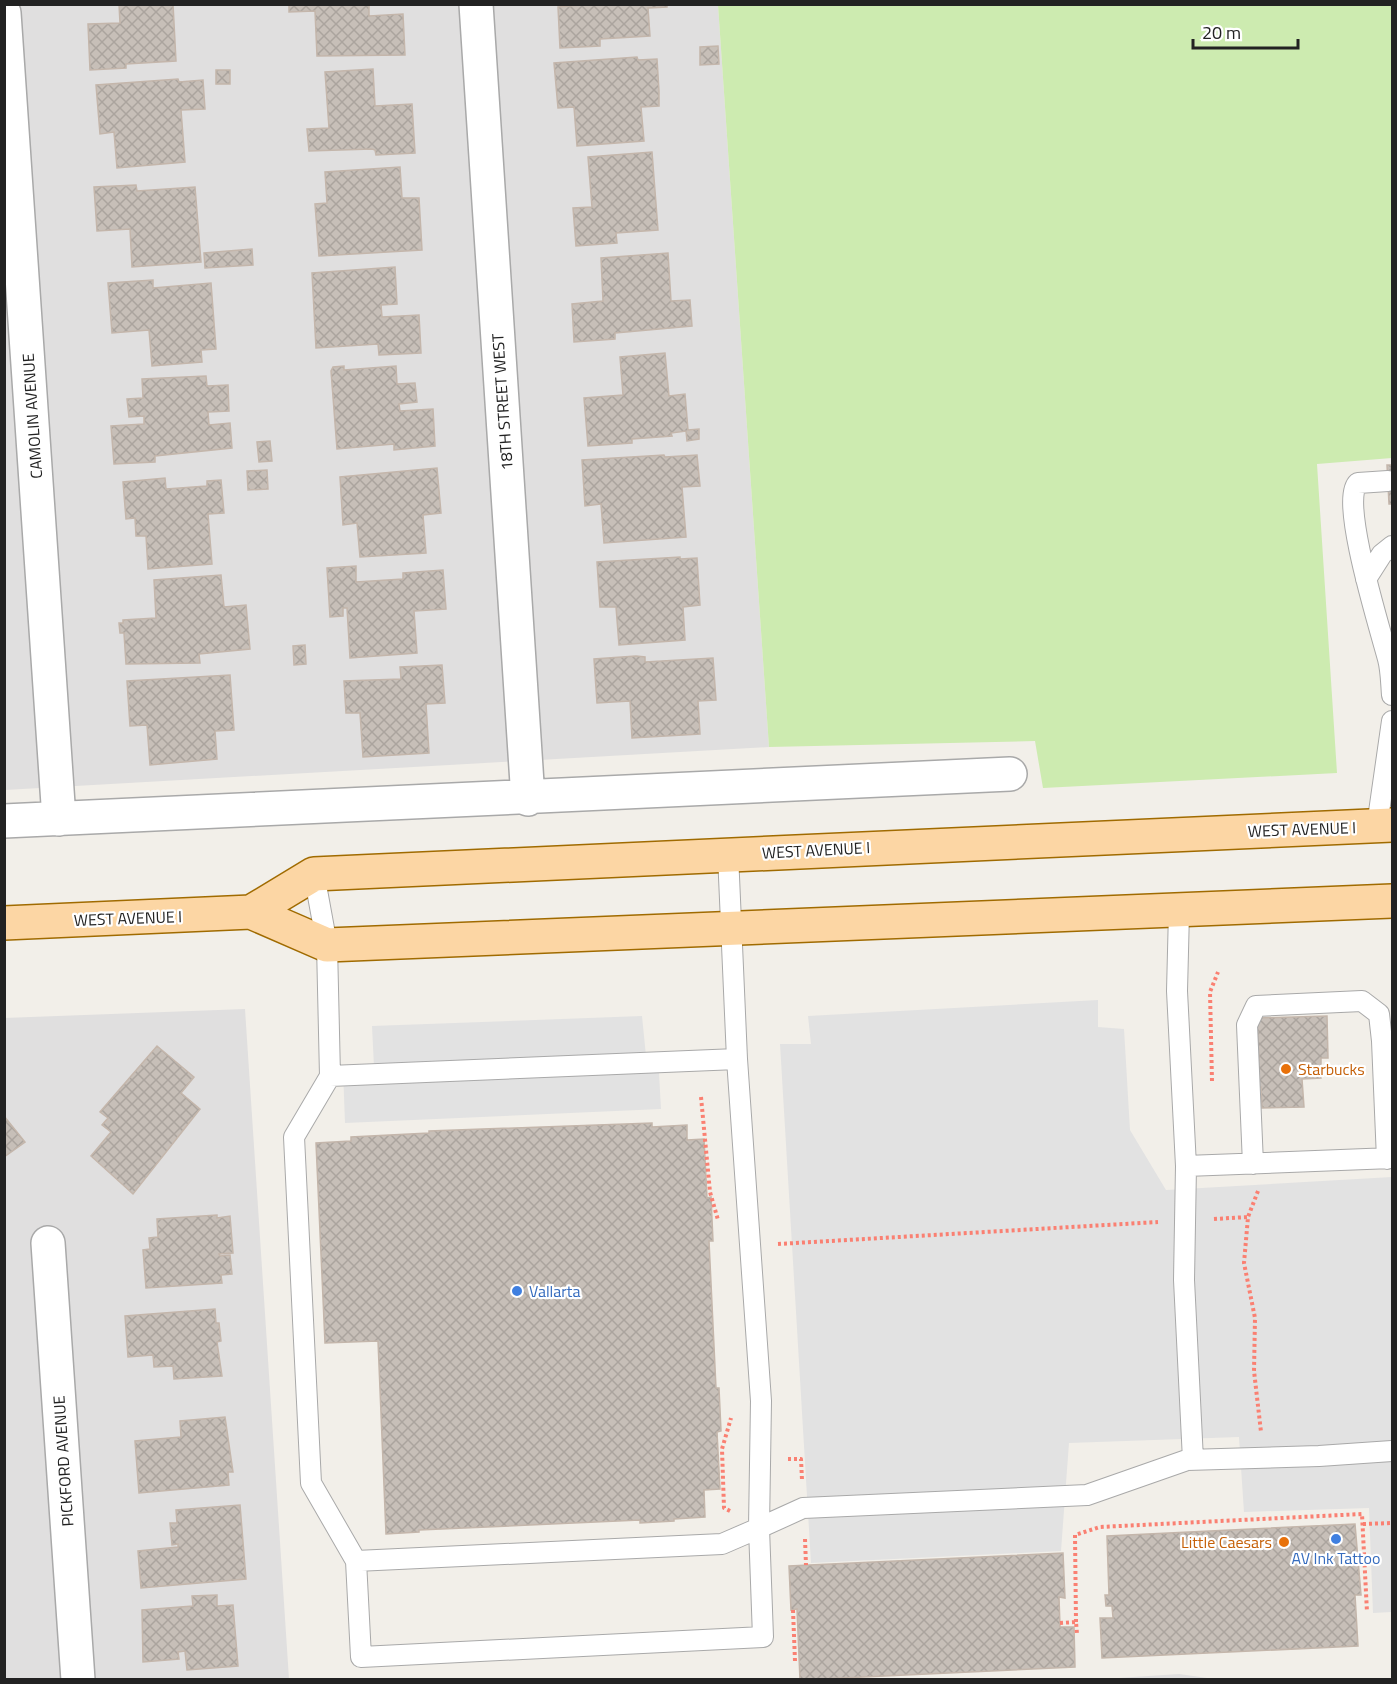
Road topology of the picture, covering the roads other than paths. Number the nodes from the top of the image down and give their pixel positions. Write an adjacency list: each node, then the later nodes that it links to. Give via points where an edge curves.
1 (476, 4): 9 (street, 18TH STREET WEST)
2 (4, 13): 10 (street, CAMOLIN AVENUE)
3 (1388, 481): 5 (lane, via 1358,483 1353,491)
4 (1392, 546): 5 (lane)
5 (1366, 579): 6 (lane, via 1388,662)
6 (1392, 695)
7 (1392, 722): 12 (lane)
8 (1010, 774): 9 (street)
9 (528, 799): 10 (street)
10 (59, 819): 11 (street)
11 (4, 821)
12 (1385, 825): 13 (main road, WEST AVENUE I)
13 (728, 854): 14 (main road, WEST AVENUE I); 19 (lane)
14 (314, 874): 16 (main road, WEST AVENUE I); 20 (lane)
15 (1392, 901): 17 (main road, WEST AVENUE I)
16 (251, 912): 18 (main road, WEST AVENUE I); 20 (main road, WEST AVENUE I)
17 (1179, 912): 19 (main road, WEST AVENUE I); 25 (lane, via 1177,991)
18 (4, 923)
19 (731, 928): 20 (main road, WEST AVENUE I); 21 (lane)
20 (327, 945): 22 (lane)
21 (737, 1059): 22 (lane); 29 (lane, via 761,1401)
22 (330, 1076): 30 (lane, via 294,1137 311,1483)
23 (1390, 1158): 24 (lane); 24 (lane, via 1379,1014 1362,1001 1293,1002 1256,1006 1247,1025)
24 (1255, 1164): 25 (lane)
25 (1186, 1166): 28 (lane, via 1184,1280)
26 (48, 1243): 31 (street, PICKFORD AVENUE)
27 (1392, 1451): 28 (lane)
28 (1192, 1460): 29 (lane, via 1087,1495 803,1508)
29 (759, 1528): 30 (lane, via 722,1544); 30 (lane, via 763,1637 361,1657)
30 (356, 1561)
31 (78, 1680)

